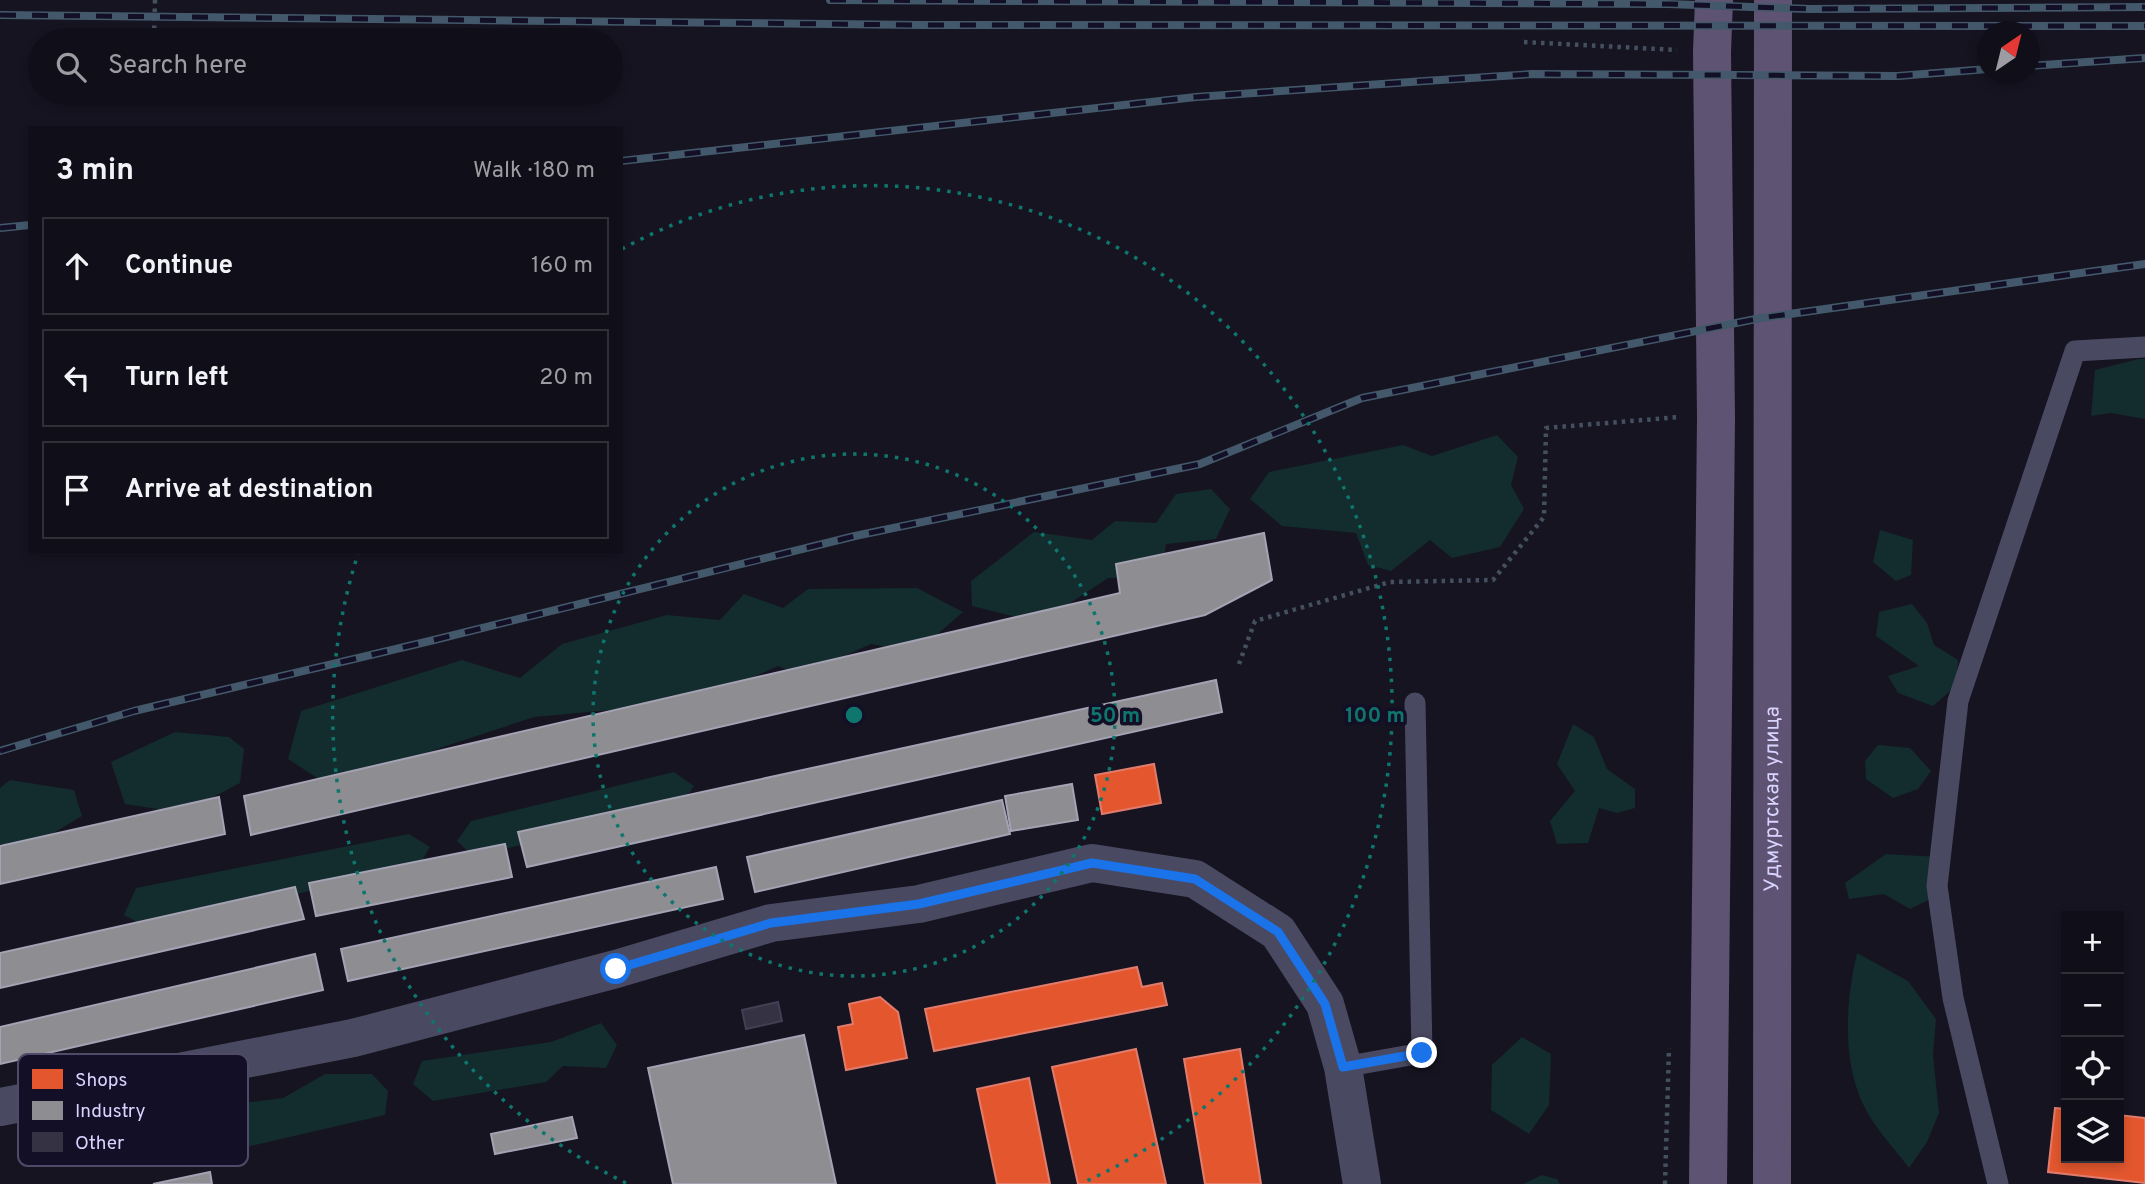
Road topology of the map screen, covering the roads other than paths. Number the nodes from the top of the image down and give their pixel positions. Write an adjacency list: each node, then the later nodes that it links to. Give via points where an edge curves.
1 (1714, 0): 10 (main road, via 1702,417)
2 (1773, 0): 11 (main road, Удмуртская улица)
3 (2145, 347): 12 (lane, via 2075,351 1958,701 1937,886 1953,998)
4 (1415, 703): 6 (lane, via 1422,1053)
5 (248, 1059): 6 (street, via 353,1038 771,923 919,904 1092,863 1195,879 1278,932 1325,1004)
6 (1343, 1067): 9 (street)
7 (18, 1103): 8 (street)
8 (0, 1107)
9 (1362, 1184)
10 (1708, 1184)
11 (1772, 1184)
12 (1998, 1184)

